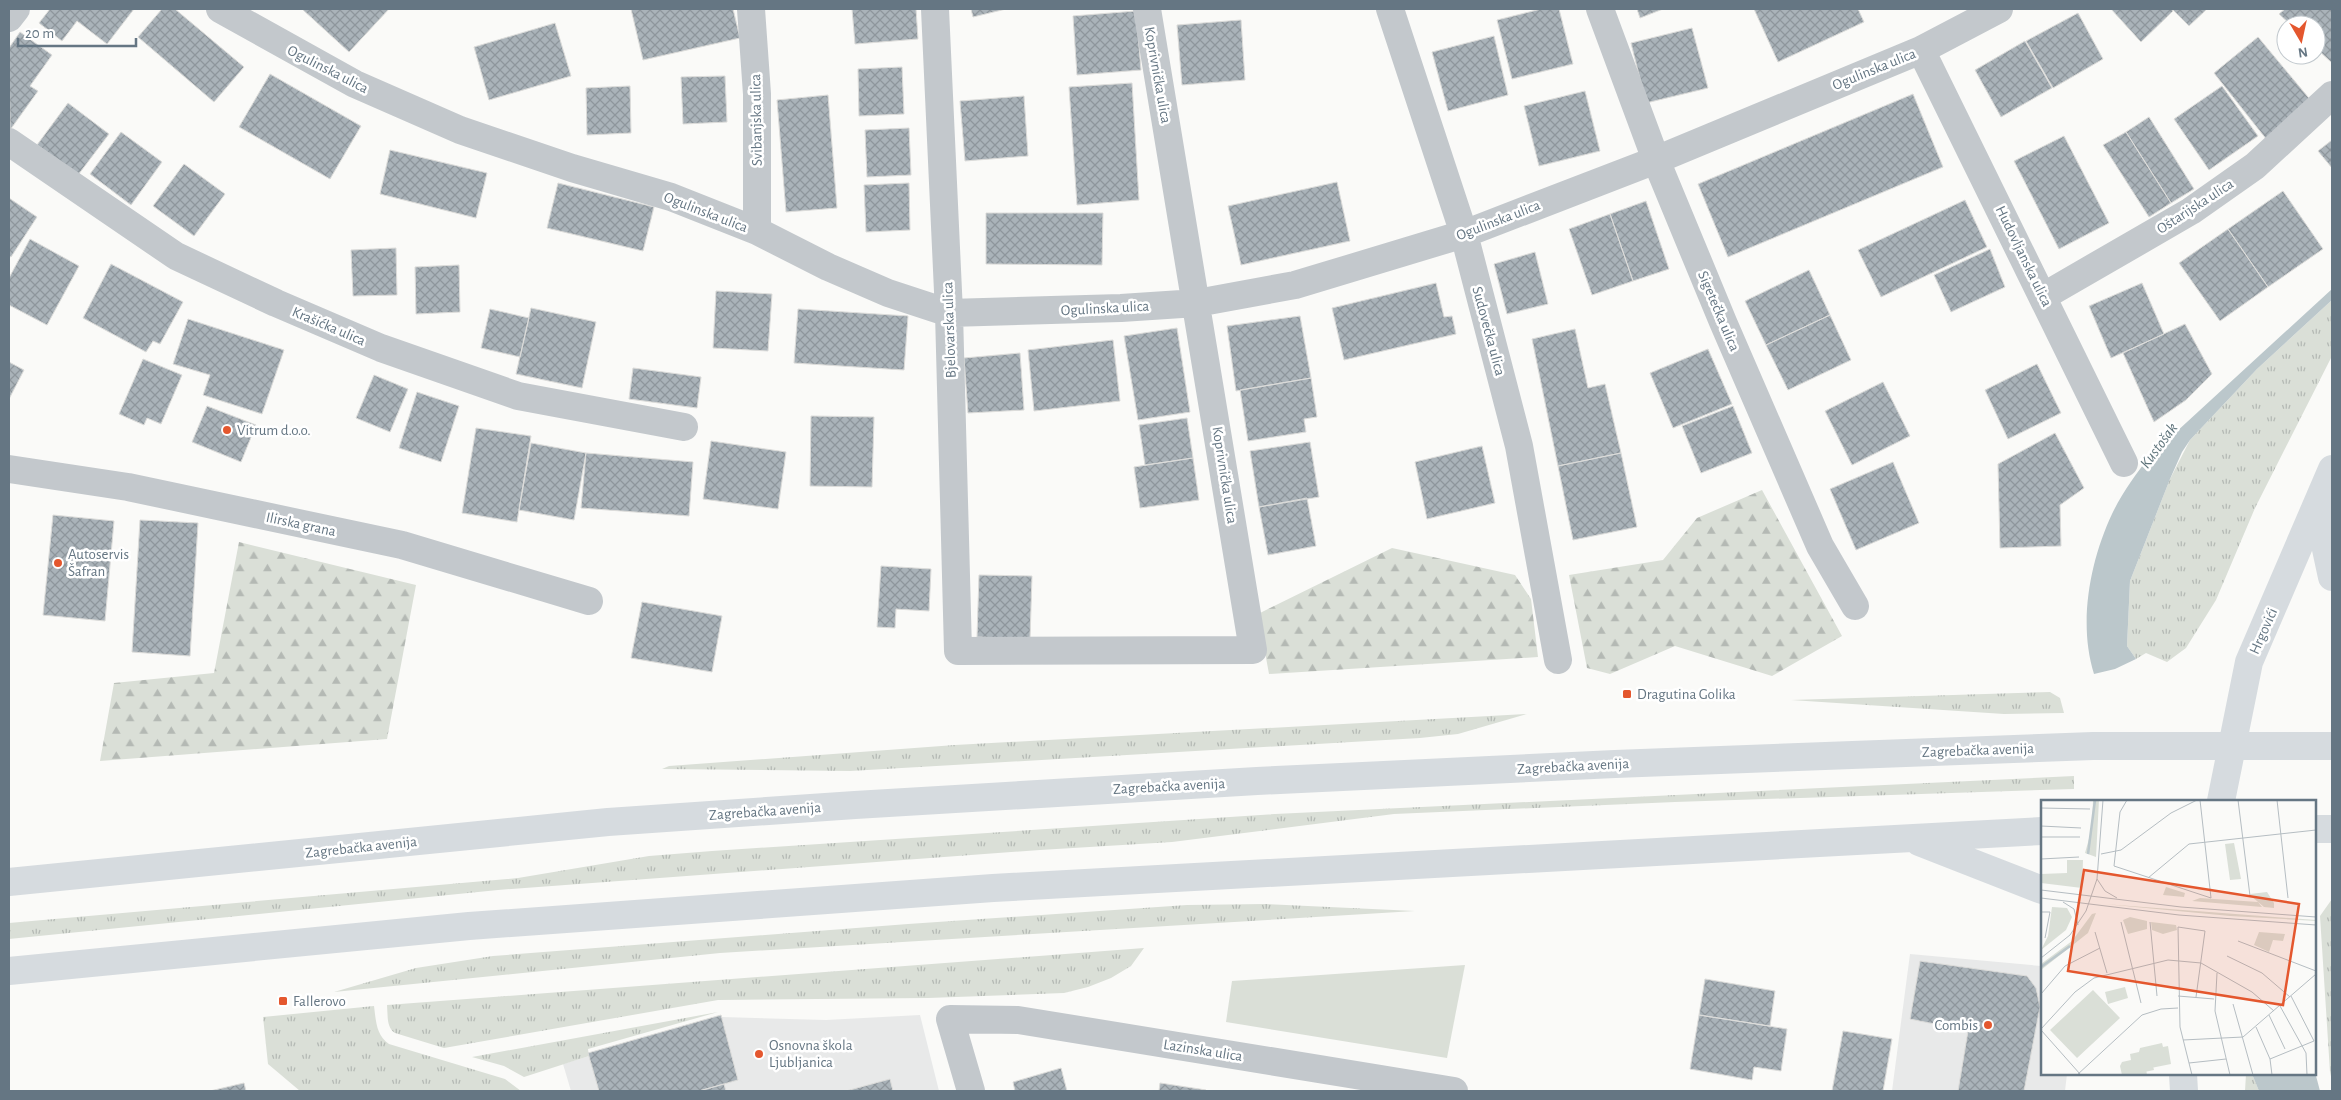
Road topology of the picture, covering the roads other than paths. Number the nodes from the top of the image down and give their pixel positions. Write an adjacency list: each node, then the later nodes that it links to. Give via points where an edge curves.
1 (16, 9): 9 (street)
2 (220, 9): 14 (street, Ogulinska ulica, via 355,84 460,130 671,197)
3 (751, 9): 14 (street, Svibanjska ulica, via 757,94)
4 (935, 9): 18 (street, Bjelovarska ulica)
5 (1147, 9): 17 (street, Koprivnička ulica)
6 (1390, 9): 15 (street, Sudovečka ulica)
7 (1600, 9): 13 (street, Sigetečka ulica)
8 (1999, 9): 10 (street, Ogulinska ulica)
9 (9, 18)
10 (1921, 50): 13 (street, Ogulinska ulica); 16 (street, Hudovljanska ulica)
11 (2332, 95): 16 (street, Oštarijska ulica, via 2255,166 2191,211)
12 (9, 142): 19 (street, Krašićka ulica, via 176,256 380,348 518,396)
13 (1656, 160): 15 (street, Ogulinska ulica); 26 (street, Sigetečka ulica, via 1820,546)
14 (757, 231): 18 (street, Ogulinska ulica, via 888,293)
15 (1464, 234): 17 (street, Ogulinska ulica, via 1295,285); 28 (street, Sudovečka ulica, via 1520,446)
16 (2044, 296): 20 (street, Hudovljanska ulica)
17 (1197, 303): 18 (street, Ogulinska ulica); 27 (street, Koprivnička ulica, via 1253,650)
18 (949, 313): 27 (street, Bjelovarska ulica)
19 (684, 427)
20 (2124, 463)
21 (9, 469): 25 (street, Ilirska grana, via 128,487 402,546)
22 (2332, 469): 23 (main road, Hrgovići)
23 (2316, 507): 24 (main road); 29 (main road, Hrgovići, via 2249,662)
24 (2332, 577)
25 (589, 601)
26 (1855, 606)
27 (958, 652)
28 (1558, 660)
29 (2232, 746): 30 (main road, Zagrebačka avenija); 31 (main road, Hrgovići); 36 (main road, Zagrebačka avenija, via 2093,746 1615,764 864,804 608,822)
30 (2332, 746)
31 (2221, 800)
32 (2316, 829): 33 (main road)
33 (2332, 829)
34 (2041, 831): 35 (main road)
35 (1908, 838): 37 (main road); 38 (main road, via 993,888 469,926)
36 (9, 882)
37 (2041, 890)
38 (9, 971)
39 (2183, 1075): 42 (main road)
40 (971, 1091): 41 (street, Lazinska ulica, via 950,1019 1018,1020)
41 (1454, 1091)
42 (2184, 1091)

